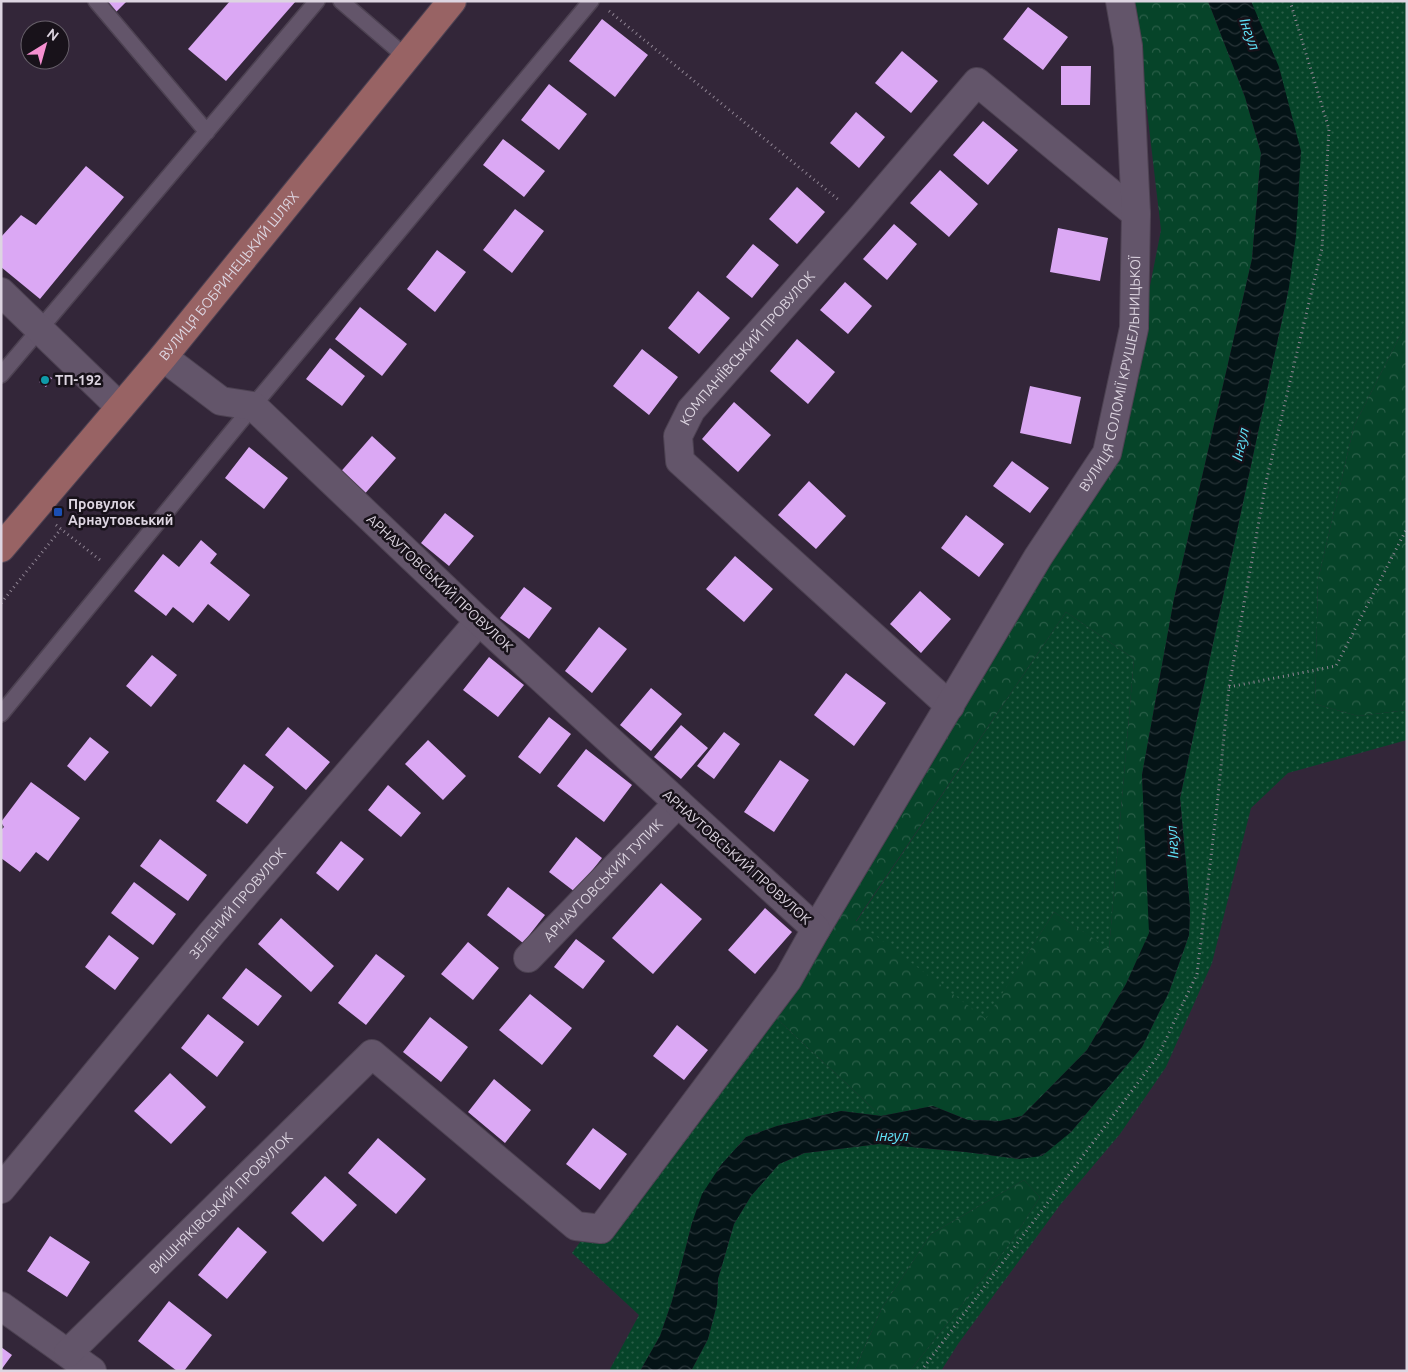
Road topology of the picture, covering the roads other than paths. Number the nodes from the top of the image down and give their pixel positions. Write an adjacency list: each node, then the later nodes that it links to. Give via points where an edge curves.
1 (96, 1): 8 (lane)
2 (317, 1): 8 (lane)
3 (341, 1): 7 (lane)
4 (452, 1): 7 (main road, ВУЛИЦЯ БОБРИНЕЦЬКИЙ ШЛЯХ)
5 (1120, 1): 9 (street, ВУЛИЦЯ СОЛОМІЇ КРУШЕЛЬНИЦЬКОЇ, via 1128,46)
6 (598, 4): 14 (lane)
7 (406, 57): 12 (main road, ВУЛИЦЯ БОБРИНЕЦЬКИЙ ШЛЯХ)
8 (207, 132): 11 (lane)
9 (1136, 214): 18 (street, ВУЛИЦЯ СОЛОМІЇ КРУШЕЛЬНИЦЬКОЇ, via 1134,328 1107,453 1038,557); 18 (street, КОМПАНІЇВСЬКИЙ ПРОВУЛОК, via 977,82 691,410 678,436 680,461)
10 (1, 292): 11 (street)
11 (41, 330): 13 (lane); 15 (street)
12 (163, 357): 14 (street, via 221,401); 15 (main road, ВУЛИЦЯ БОБРИНЕЦЬКИЙ ШЛЯХ)
13 (1, 375)
14 (254, 406): 17 (street, АРНАУТОВСЬКИЙ ПРОВУЛОК); 19 (lane)
15 (120, 407): 16 (main road, ВУЛИЦЯ БОБРИНЕЦЬКИЙ ШЛЯХ)
16 (1, 548)
17 (479, 621): 20 (street, АРНАУТОВСЬКИЙ ПРОВУЛОК); 24 (street, ЗЕЛЕНИЙ ПРОВУЛОК, via 211,934)
18 (950, 706): 21 (street, ВУЛИЦЯ СОЛОМІЇ КРУШЕЛЬНИЦЬКОЇ)
19 (1, 714)
20 (678, 803): 21 (street, АРНАУТОВСЬКИЙ ПРОВУЛОК); 22 (street, АРНАУТОВСЬКИЙ ТУПИК)
21 (816, 929): 23 (street, АРНАУТОВСЬКИЙ ПРОВУЛОК, via 788,979 601,1229 576,1226)
22 (528, 958)
23 (372, 1054): 26 (street, ВИШНЯКІВСЬКИЙ ПРОВУЛОК)
24 (1, 1189)
25 (1, 1306): 26 (street)
26 (68, 1353): 27 (street)
27 (92, 1371)

